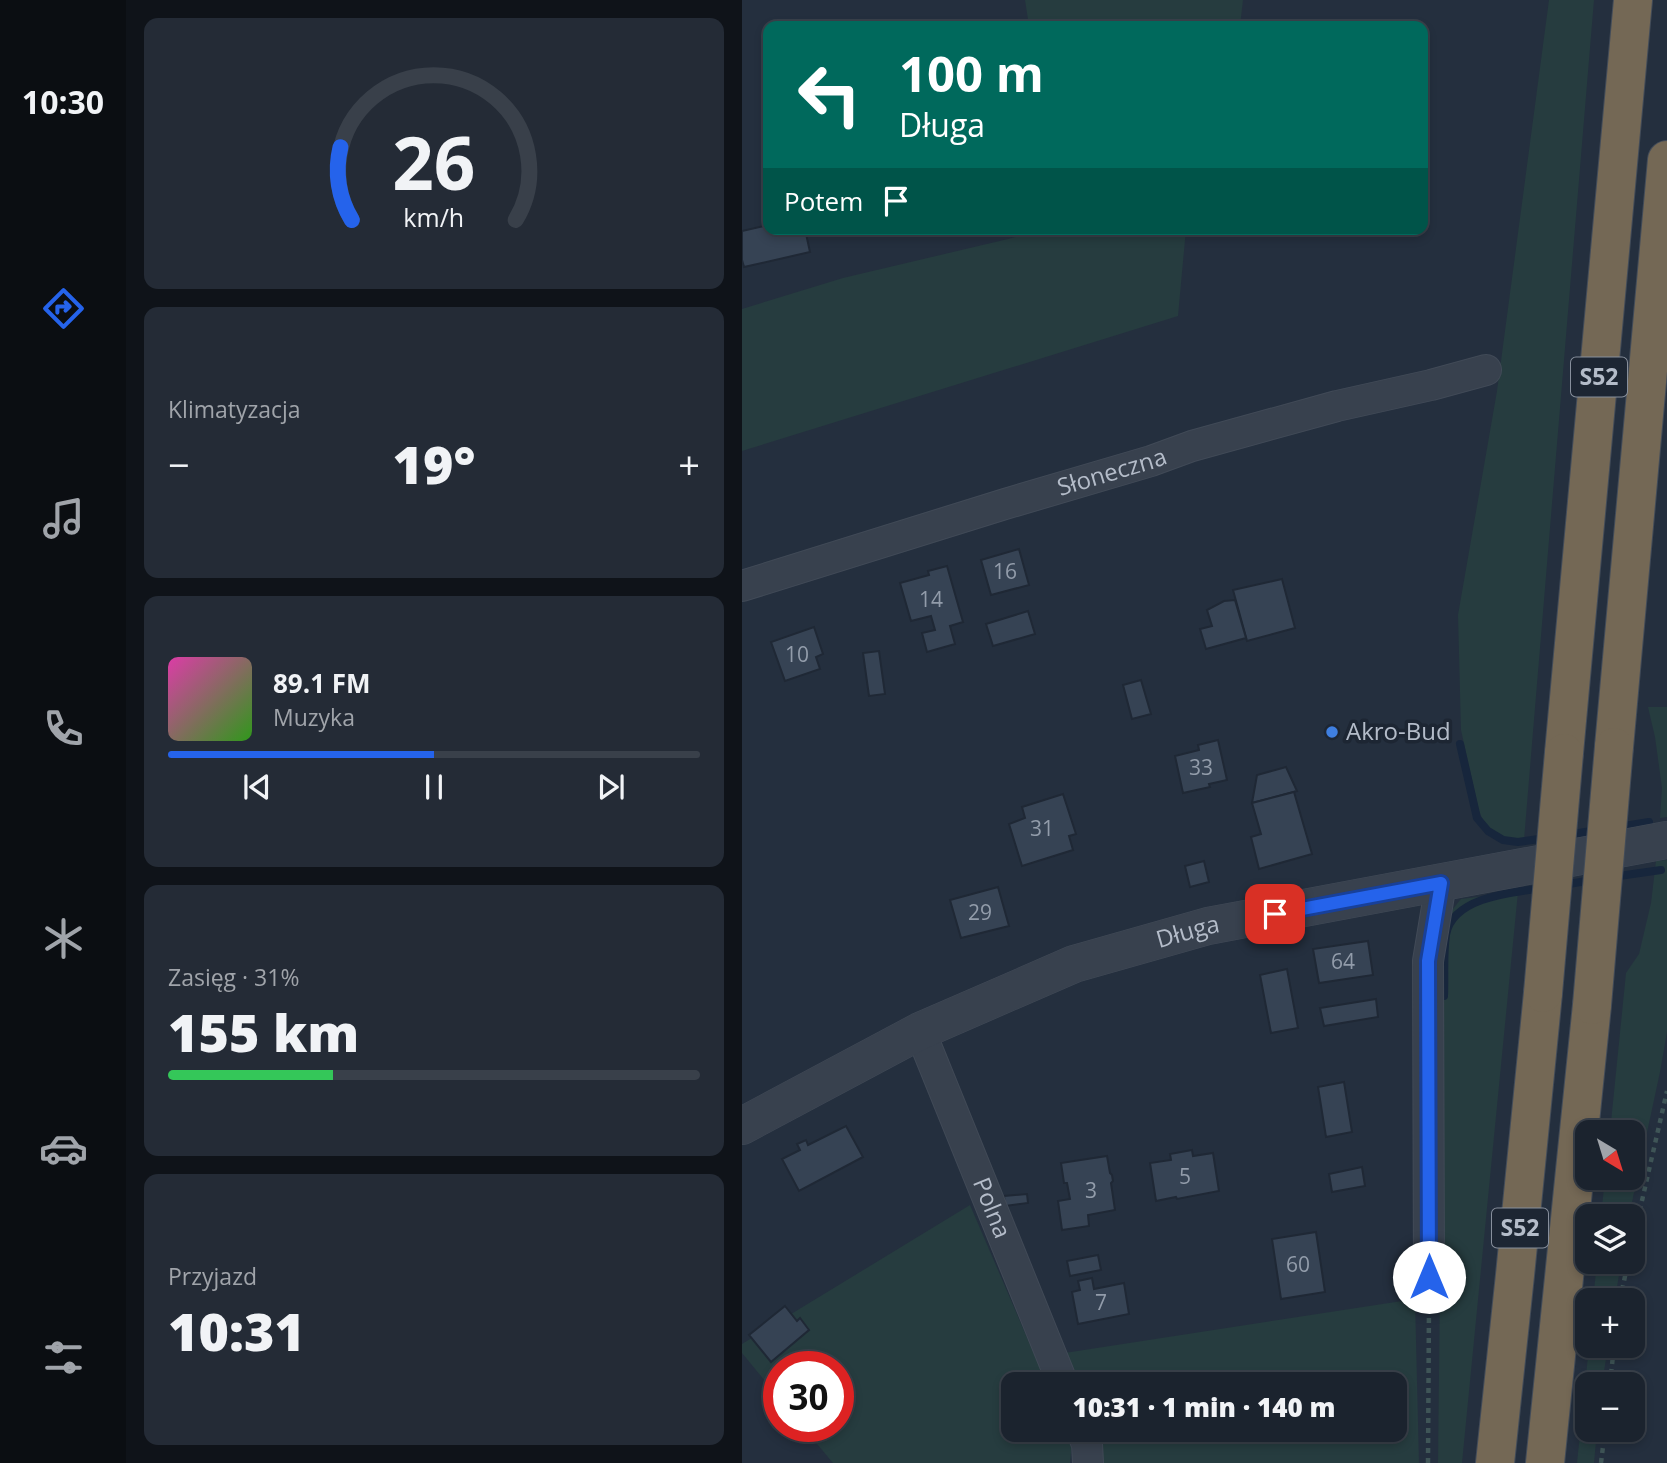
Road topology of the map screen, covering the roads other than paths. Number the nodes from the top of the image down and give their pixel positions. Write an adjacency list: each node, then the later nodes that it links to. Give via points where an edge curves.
1 (1633, 0): 13 (highway, S52, bridge, via 1543,993)
2 (1667, 160): 14 (highway, S52, bridge, via 1592,1005)
3 (1486, 370): 4 (street, Słoneczna, via 1192,446)
4 (742, 586)
5 (1667, 840): 6 (street, Długa)
6 (1441, 883): 7 (street, Długa, via 1208,926 1087,960); 9 (street, via 1428,961)
7 (920, 1031): 8 (street, Długa); 10 (street, Polna)
8 (742, 1126)
9 (1429, 1277)
10 (1058, 1372)
11 (1086, 1442): 12 (street)
12 (1088, 1463)
13 (1495, 1463)
14 (1545, 1463)

